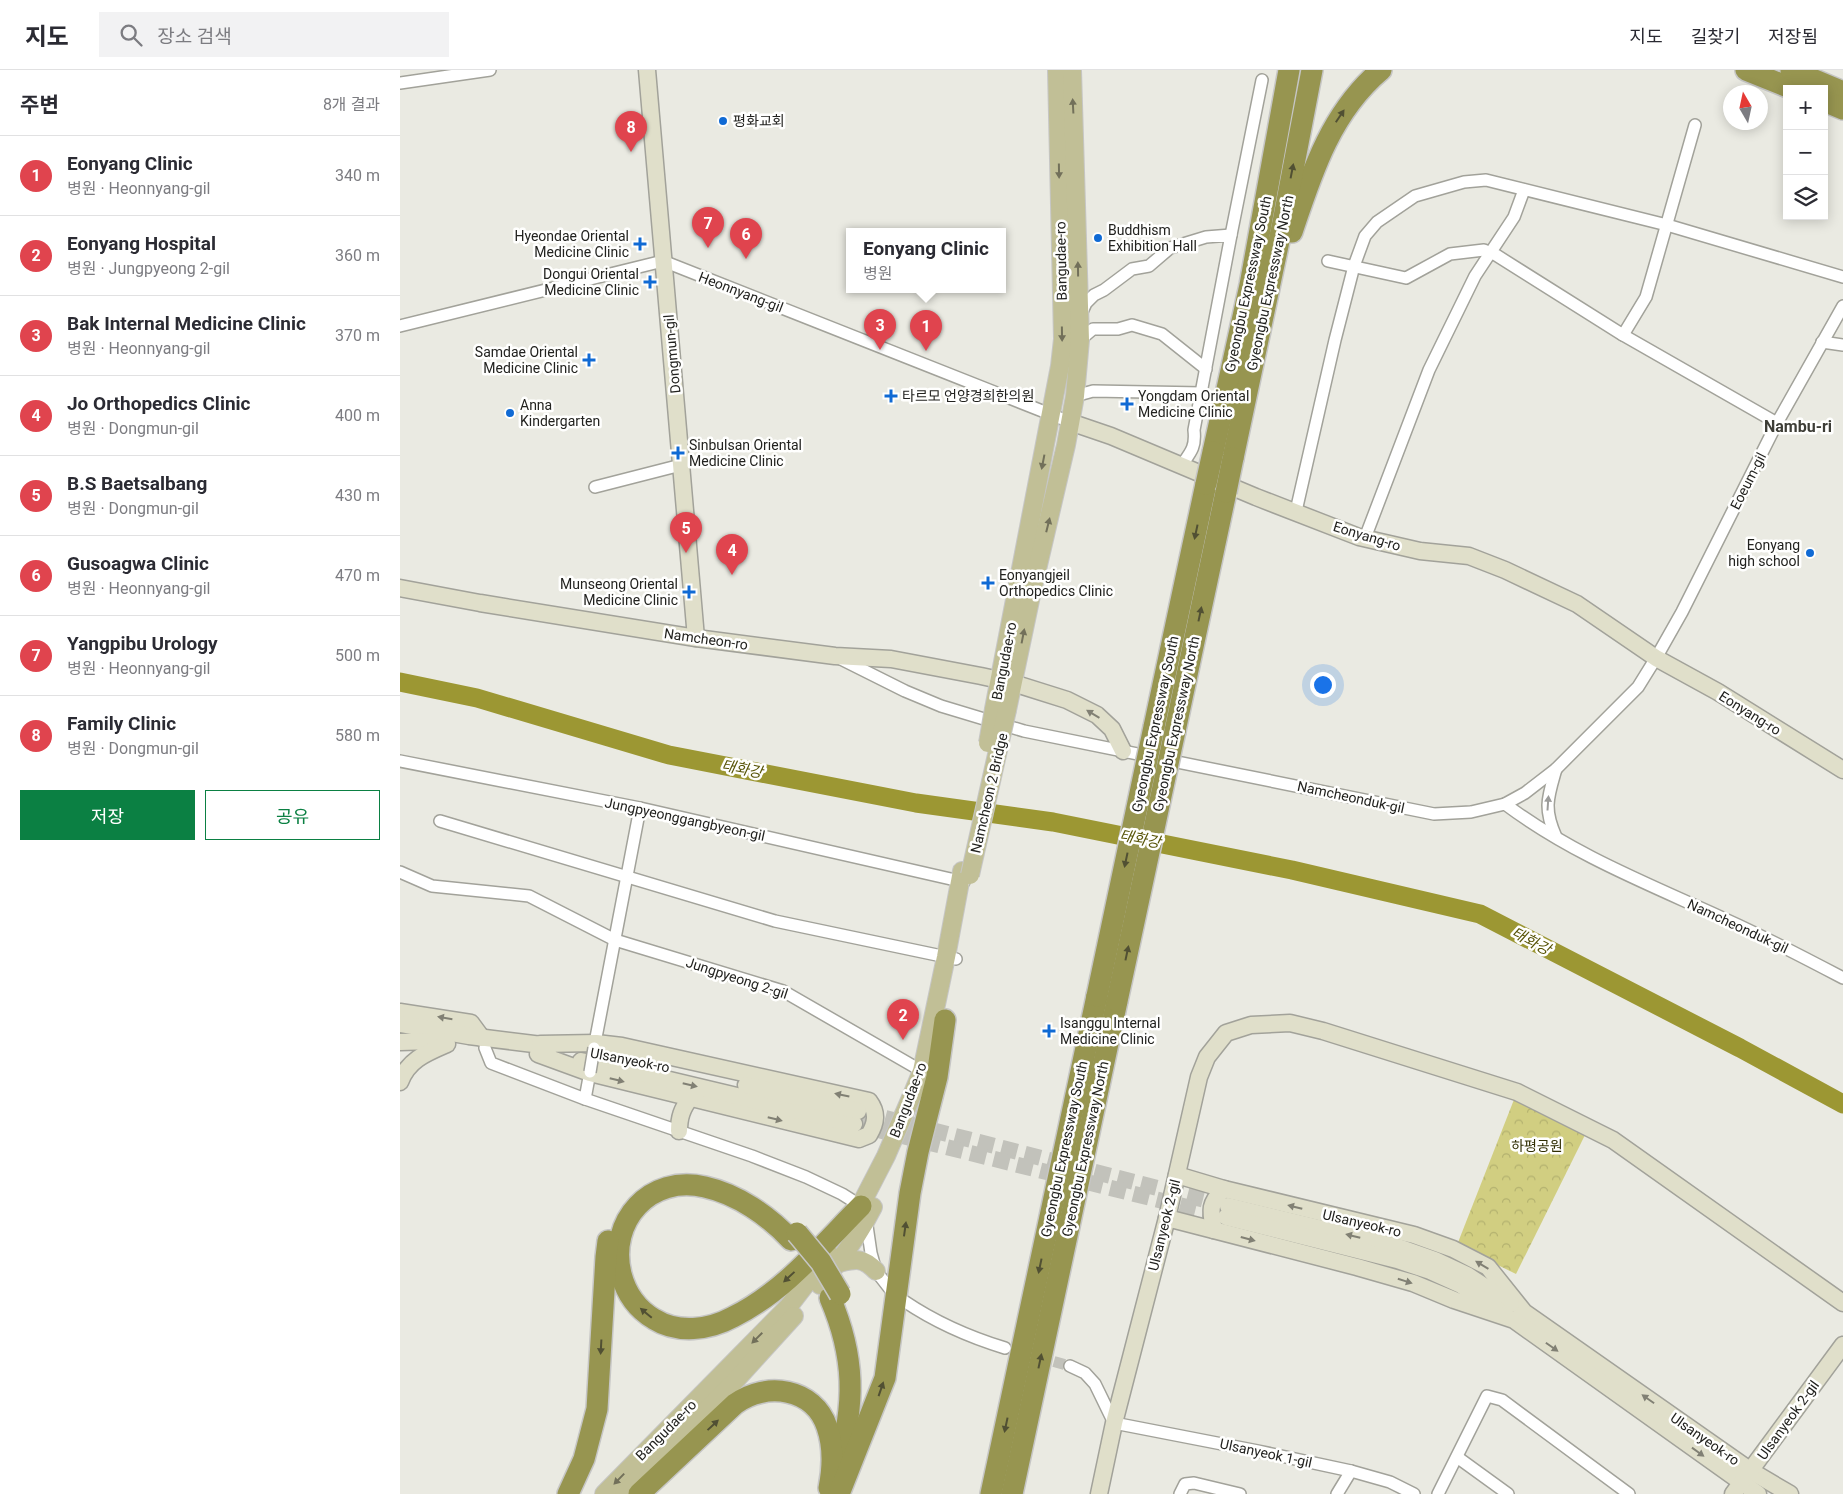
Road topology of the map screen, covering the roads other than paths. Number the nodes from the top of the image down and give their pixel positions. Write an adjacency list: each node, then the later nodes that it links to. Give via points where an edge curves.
1 (490, 70): 11 (street)
2 (647, 70): 21 (main road, Dongmun-gil)
3 (1057, 70): 36 (main road, Bangudae-ro, one-way to 36, via 1063,339)
4 (1072, 70): 26 (main road, Bangudae-ro, one-way to 4)
5 (1289, 70): 50 (highway, Gyeongbu Expressway South, one-way to 50, bridge, via 1250,285 1206,484)
6 (1312, 70): 27 (highway, Gyeongbu Expressway North, one-way to 6)
7 (1381, 70): 27 (highway, one-way to 7, via 1321,150 1344,111)
8 (1746, 70): 12 (highway)
9 (1791, 70): 13 (highway)
10 (1262, 80): 19 (street)
11 (400, 83)
12 (1783, 85)
13 (1843, 92)
14 (1828, 103): 15 (highway)
15 (1843, 110)
16 (1695, 125): 18 (street)
17 (1524, 190): 18 (street); 20 (street, via 1514,218); 23 (street, via 1486,180 1464,182 1415,196 1377,222 1365,236)
18 (1667, 225): 24 (street); 29 (street, via 1646,298)
19 (1231, 235): 26 (street, via 1206,236 1180,244 1165,251 1149,266 1132,268 1094,295); 33 (street)
20 (1491, 253): 23 (street, via 1484,250 1450,254 1406,278); 29 (street); 43 (street, via 1429,370)
21 (663, 261): 28 (street); 36 (street, Heonnyang-gil); 39 (main road, Dongmun-gil)
22 (1328, 261): 23 (street)
23 (1354, 266): 42 (street)
24 (1843, 277)
25 (1843, 306): 31 (street, Eoeum-gil)
26 (1079, 317): 30 (main road, Bangudae-ro)
27 (1262, 325): 50 (highway, Gyeongbu Expressway North, one-way to 27, bridge, via 1226,492)
28 (400, 326)
29 (1623, 335): 38 (street)
30 (1080, 340): 33 (street, via 1093,329 1118,329 1132,325 1162,334); 35 (main road, Bangudae-ro)
31 (1822, 342): 32 (street); 38 (street, Eoeum-gil)
32 (1843, 345)
33 (1206, 369): 34 (street)
34 (1202, 392): 35 (street, via 1093,391); 40 (street, via 1193,449)
35 (1076, 396): 37 (main road, Bangudae-ro)
36 (1052, 415): 37 (street, Heonnyang-gil); 48 (main road, Bangudae-ro, one-way to 48)
37 (1070, 422): 40 (main road, Eonyang-ro); 48 (main road, Bangudae-ro, one-way to 37, via 1050,520)
38 (1777, 423): 47 (street, Eoeum-gil)
39 (681, 465): 41 (street); 45 (main road, Dongmun-gil)
40 (1181, 466): 42 (main road, Eonyang-ro)
41 (595, 487)
42 (1296, 512): 43 (main road, Eonyang-ro)
43 (1365, 538): 47 (main road, Eonyang-ro, via 1420,551 1469,556 1505,570 1577,604)
44 (400, 588): 45 (main road, Namcheon-ro)
45 (696, 638): 46 (main road, Namcheon-ro)
46 (835, 656): 48 (main road, Namcheon-ro, via 891,659); 51 (street, Namcheonduk-gil, via 905,692 941,706 1024,731)
47 (1656, 658): 53 (street, via 1638,687); 54 (main road, Eonyang-ro, via 1718,692)
48 (1007, 682): 49 (main road, Bangudae-ro); 51 (main road, Namcheon-ro, one-way to 48, via 1112,729 1097,715 1066,700)
49 (1001, 709): 61 (main road, Namcheon 2 Bridge, bridge)
50 (1164, 729): 65 (highway, Gyeongbu Expressway South, bridge)
51 (1123, 751): 55 (street, Namcheonduk-gil, via 1434,814 1471,812)
52 (400, 761): 56 (street, Jungpyeonggangbyeon-gil)
53 (1556, 769): 55 (street, via 1525,794); 58 (street, one-way to 53, via 1550,824 1547,802)
54 (1843, 770)
55 (1505, 804): 58 (street, Namcheonduk-gil)
56 (640, 808): 60 (street); 61 (street, Jungpyeonggangbyeon-gil)
57 (440, 821): 60 (street)
58 (1556, 837): 64 (street, Namcheonduk-gil, via 1595,860 1729,920)
59 (400, 872): 62 (street, Jungpyeong 2-gil, via 432,886 529,896)
60 (627, 877): 62 (street); 63 (street, via 775,921)
61 (965, 878): 63 (main road, Bangudae-ro)
62 (615, 940): 72 (street); 75 (street, Jungpyeong 2-gil, via 783,991)
63 (951, 958): 67 (main road, Bangudae-ro); 75 (main road, Bangudae-ro)
64 (1843, 978)
65 (1107, 998): 109 (highway, Gyeongbu Expressway South, one-way to 109); 110 (highway, Gyeongbu Expressway North, one-way to 65)
66 (400, 1012): 71 (main road, one-way to 66, via 471,1023)
67 (945, 1020): 75 (main road, Bangudae-ro); 100 (highway, one-way to 67, via 884,1378 910,1193 939,1069)
68 (400, 1024): 71 (main road, Ulsanyeok-ro)
69 (400, 1042): 70 (main road, Ulsanyeok-ro)
70 (449, 1043): 71 (main road, Ulsanyeok-ro); 76 (main road, via 417,1058)
71 (483, 1043): 73 (main road, Ulsanyeok-ro); 78 (street, via 491,1063)
72 (595, 1046): 73 (main road); 74 (street, bridge); 77 (main road, one-way to 72, via 859,1139 868,1135 875,1124 875,1109 869,1101 622,1046)
73 (539, 1050): 74 (main road); 79 (main road, Ulsanyeok-ro, via 633,1058)
74 (590, 1073): 77 (main road, one-way to 77); 78 (street)
75 (926, 1073): 84 (main road, Bangudae-ro, via 898,1129)
76 (400, 1082)
77 (690, 1098): 80 (main road, via 679,1118)
78 (585, 1099): 80 (street)
79 (856, 1118)
80 (679, 1131): 84 (street, via 806,1176)
81 (1177, 1175): 82 (main road, Ulsanyeok-ro); 85 (main road, Ulsanyeok 2-gil); 93 (main road, Ulsanyeok 2-gil, via 1199,1077 1207,1057 1226,1033 1251,1025 1290,1023 1518,1092 1613,1140)
82 (1224, 1189): 86 (main road, via 1211,1207); 94 (main road, Ulsanyeok-ro, one-way to 82, via 1488,1267 1453,1249 1414,1235)
83 (1227, 1211): 94 (main road, Ulsanyeok-ro, via 1430,1271)
84 (864, 1212): 87 (highway, one-way to 87, via 772,1292 734,1317 712,1326 675,1328 649,1316 630,1296 619,1263 622,1233 633,1210 654,1193 678,1185 704,1186 738,1199); 88 (main road, Bangudae-ro); 89 (street); 106 (main road, Bangudae-ro, one-way to 106, via 789,1306)
85 (1167, 1218): 86 (main road, Ulsanyeok-ro); 98 (main road, Ulsanyeok 2-gil)
86 (1214, 1230): 94 (main road, Ulsanyeok-ro, one-way to 94, via 1404,1280 1454,1300)
87 (794, 1236): 91 (highway); 105 (highway, one-way to 105, via 773,1212 752,1196 705,1176 662,1178 629,1198 616,1217 608,1238 597,1409 584,1459)
88 (839, 1263): 89 (main road, via 862,1260); 107 (main road, Bangudae-ro, via 734,1382)
89 (876, 1271): 90 (street)
90 (890, 1288)
91 (835, 1296): 100 (highway, via 851,1325 859,1374 858,1431); 104 (highway, via 850,1368 851,1397)
92 (904, 1301): 96 (street, via 944,1324)
93 (1843, 1303)
94 (1519, 1316): 102 (main road, Ulsanyeok-ro)
95 (1843, 1345): 102 (main road, Ulsanyeok 2-gil)
96 (1005, 1348)
97 (1070, 1366): 98 (street, via 1085,1373 1095,1384)
98 (1114, 1422): 101 (street, Ulsanyeok 1-gil); 111 (main road, Ulsanyeok 2-gil)
99 (1457, 1457): 115 (street); 116 (street); 117 (street, via 1487,1396 1502,1400)
100 (850, 1467): 104 (highway)
101 (1351, 1471): 113 (street); 114 (street, Ulsanyeok 1-gil, via 1390,1482)
102 (1742, 1483): 118 (main road, Ulsanyeok-ro); 119 (main road, Ulsanyeok-ro)
103 (1183, 1489): 112 (street, via 1194,1483)
104 (832, 1492): 108 (highway, one-way to 104, via 735,1404 751,1394 770,1390 803,1398 823,1418 832,1453)
105 (568, 1494)
106 (604, 1494)
107 (624, 1494)
108 (639, 1494)
109 (991, 1494)
110 (1012, 1494)
111 (1099, 1494)
112 (1240, 1494)
113 (1338, 1494)
114 (1414, 1494)
115 (1438, 1494)
116 (1508, 1494)
117 (1629, 1494)
118 (1758, 1494)
119 (1790, 1494)

